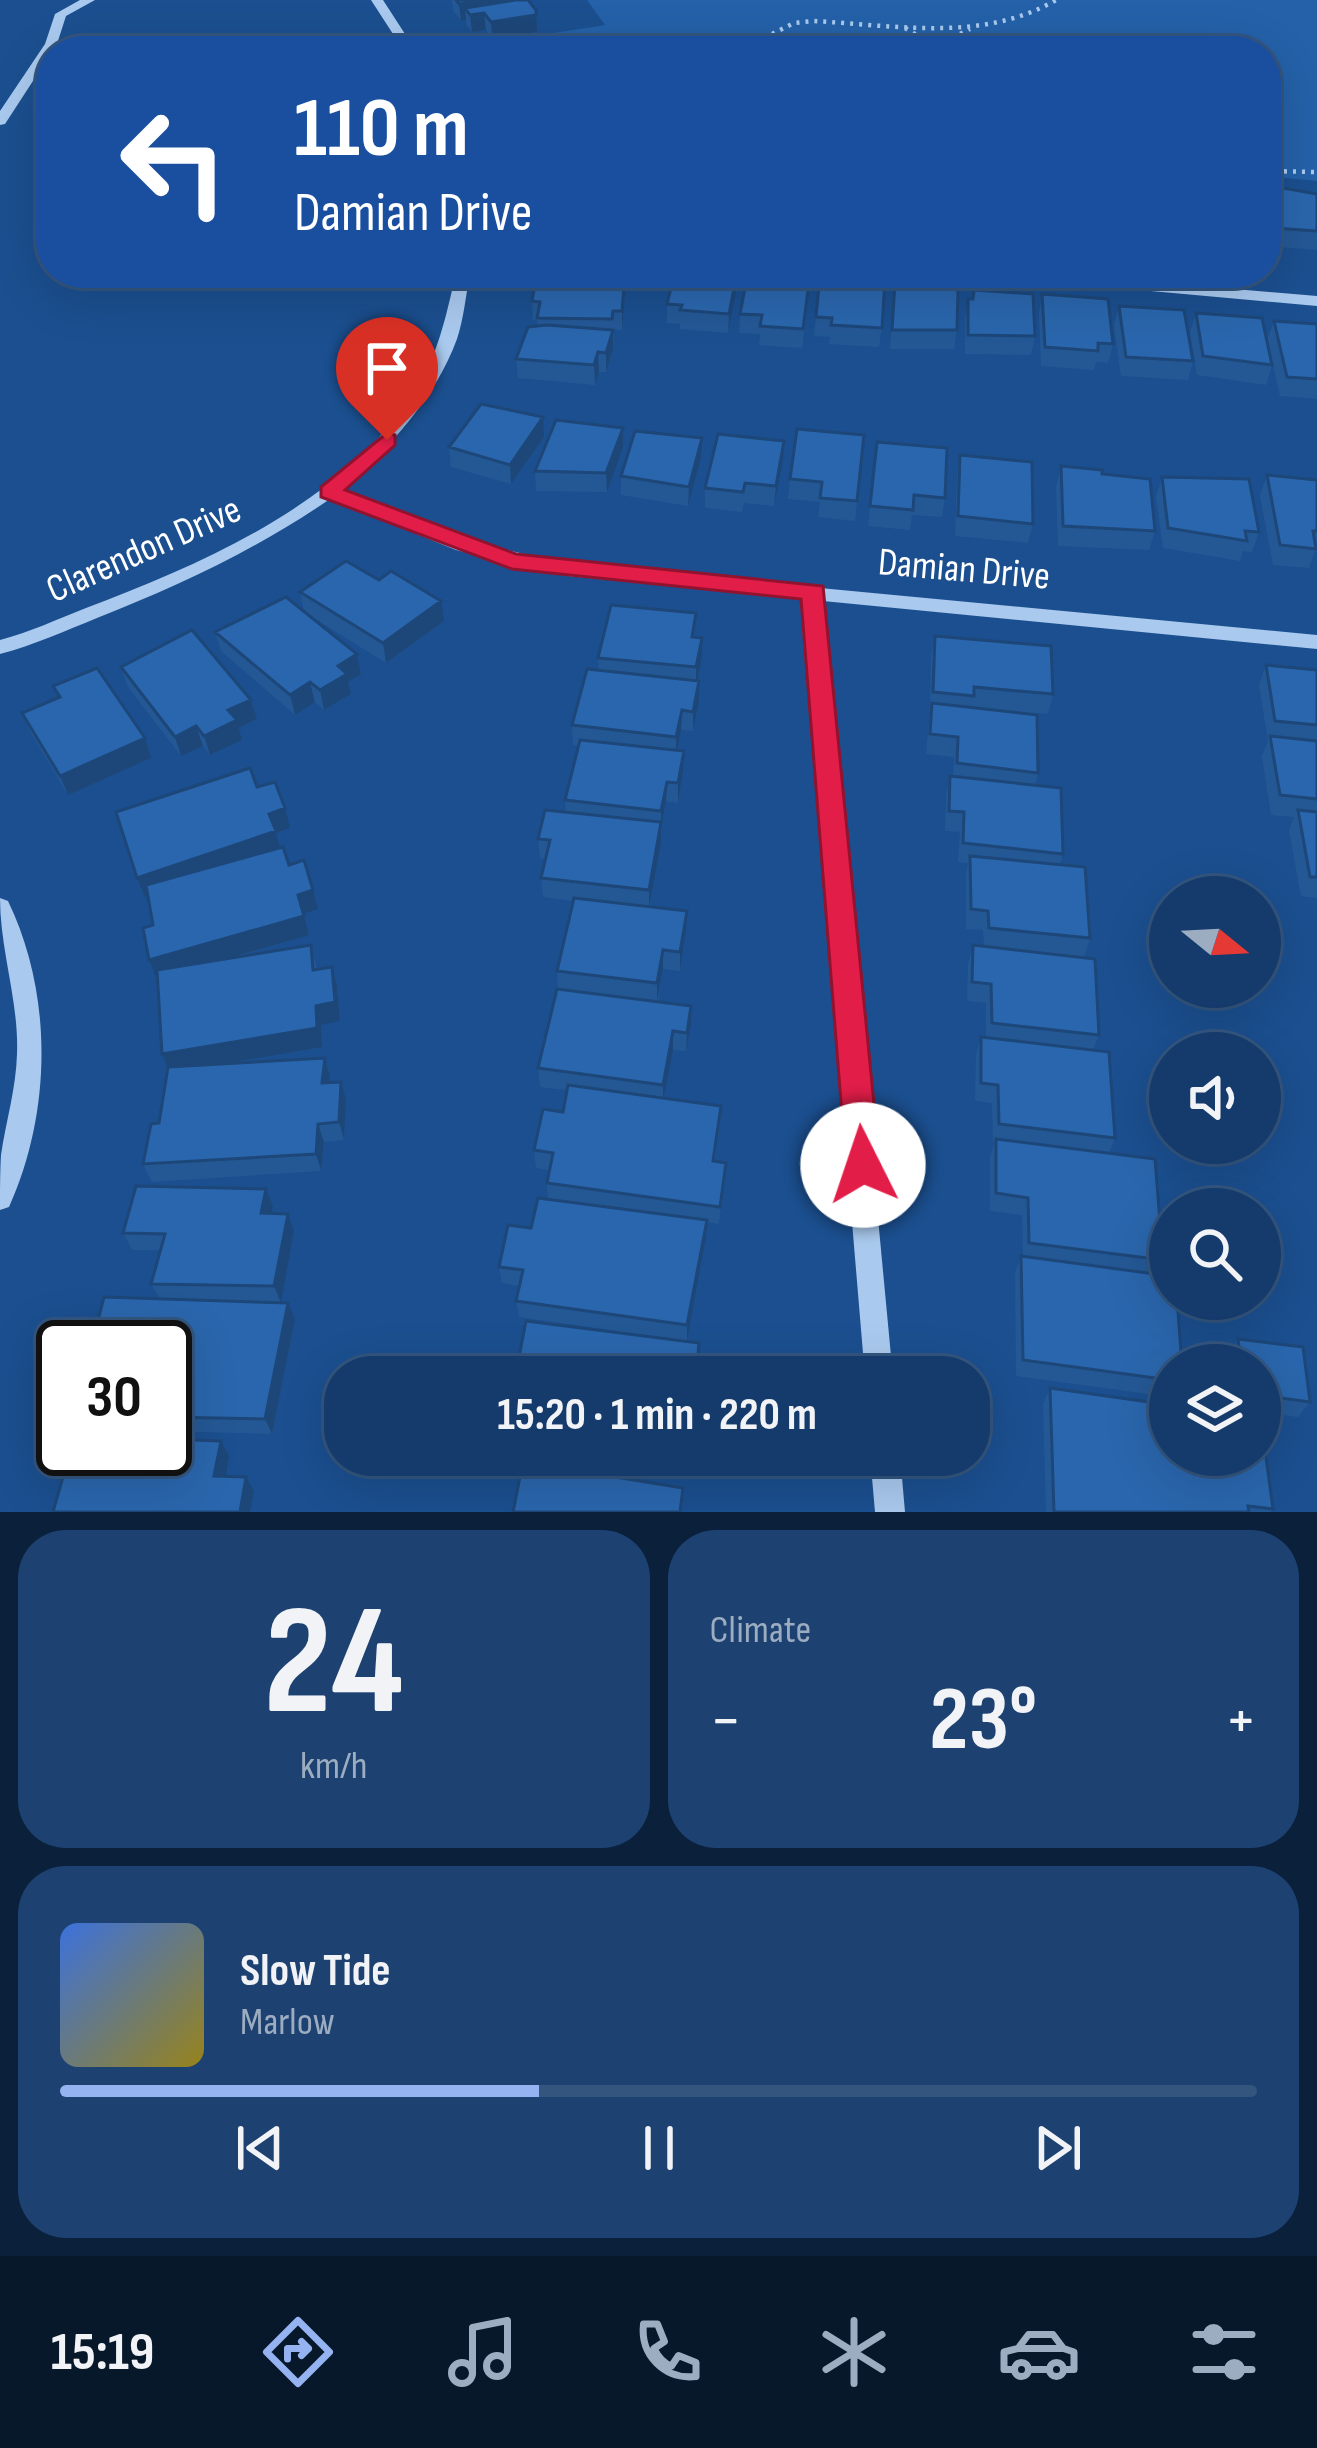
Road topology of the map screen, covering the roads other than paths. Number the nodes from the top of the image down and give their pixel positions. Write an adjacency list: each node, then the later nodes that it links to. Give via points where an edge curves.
1 (89, 0): 3 (street, via 61,14)
2 (376, 0): 4 (street)
3 (54, 36)
4 (400, 36)
5 (36, 67): 6 (street)
6 (0, 121)
7 (461, 288): 10 (street, Clarendon Drive, via 457,325 425,391 387,440)
8 (1168, 288): 9 (street)
9 (1317, 301)
10 (329, 492): 11 (street, Damian Drive, via 512,561); 13 (street, Clarendon Drive, via 180,579)
11 (814, 592): 12 (street, Damian Drive); 16 (street)
12 (1317, 641)
13 (0, 647)
14 (0, 908): 15 (street, via 32,1016 26,1091)
15 (0, 1198)
16 (877, 1356)
17 (887, 1476): 18 (street)
18 (890, 1512)

